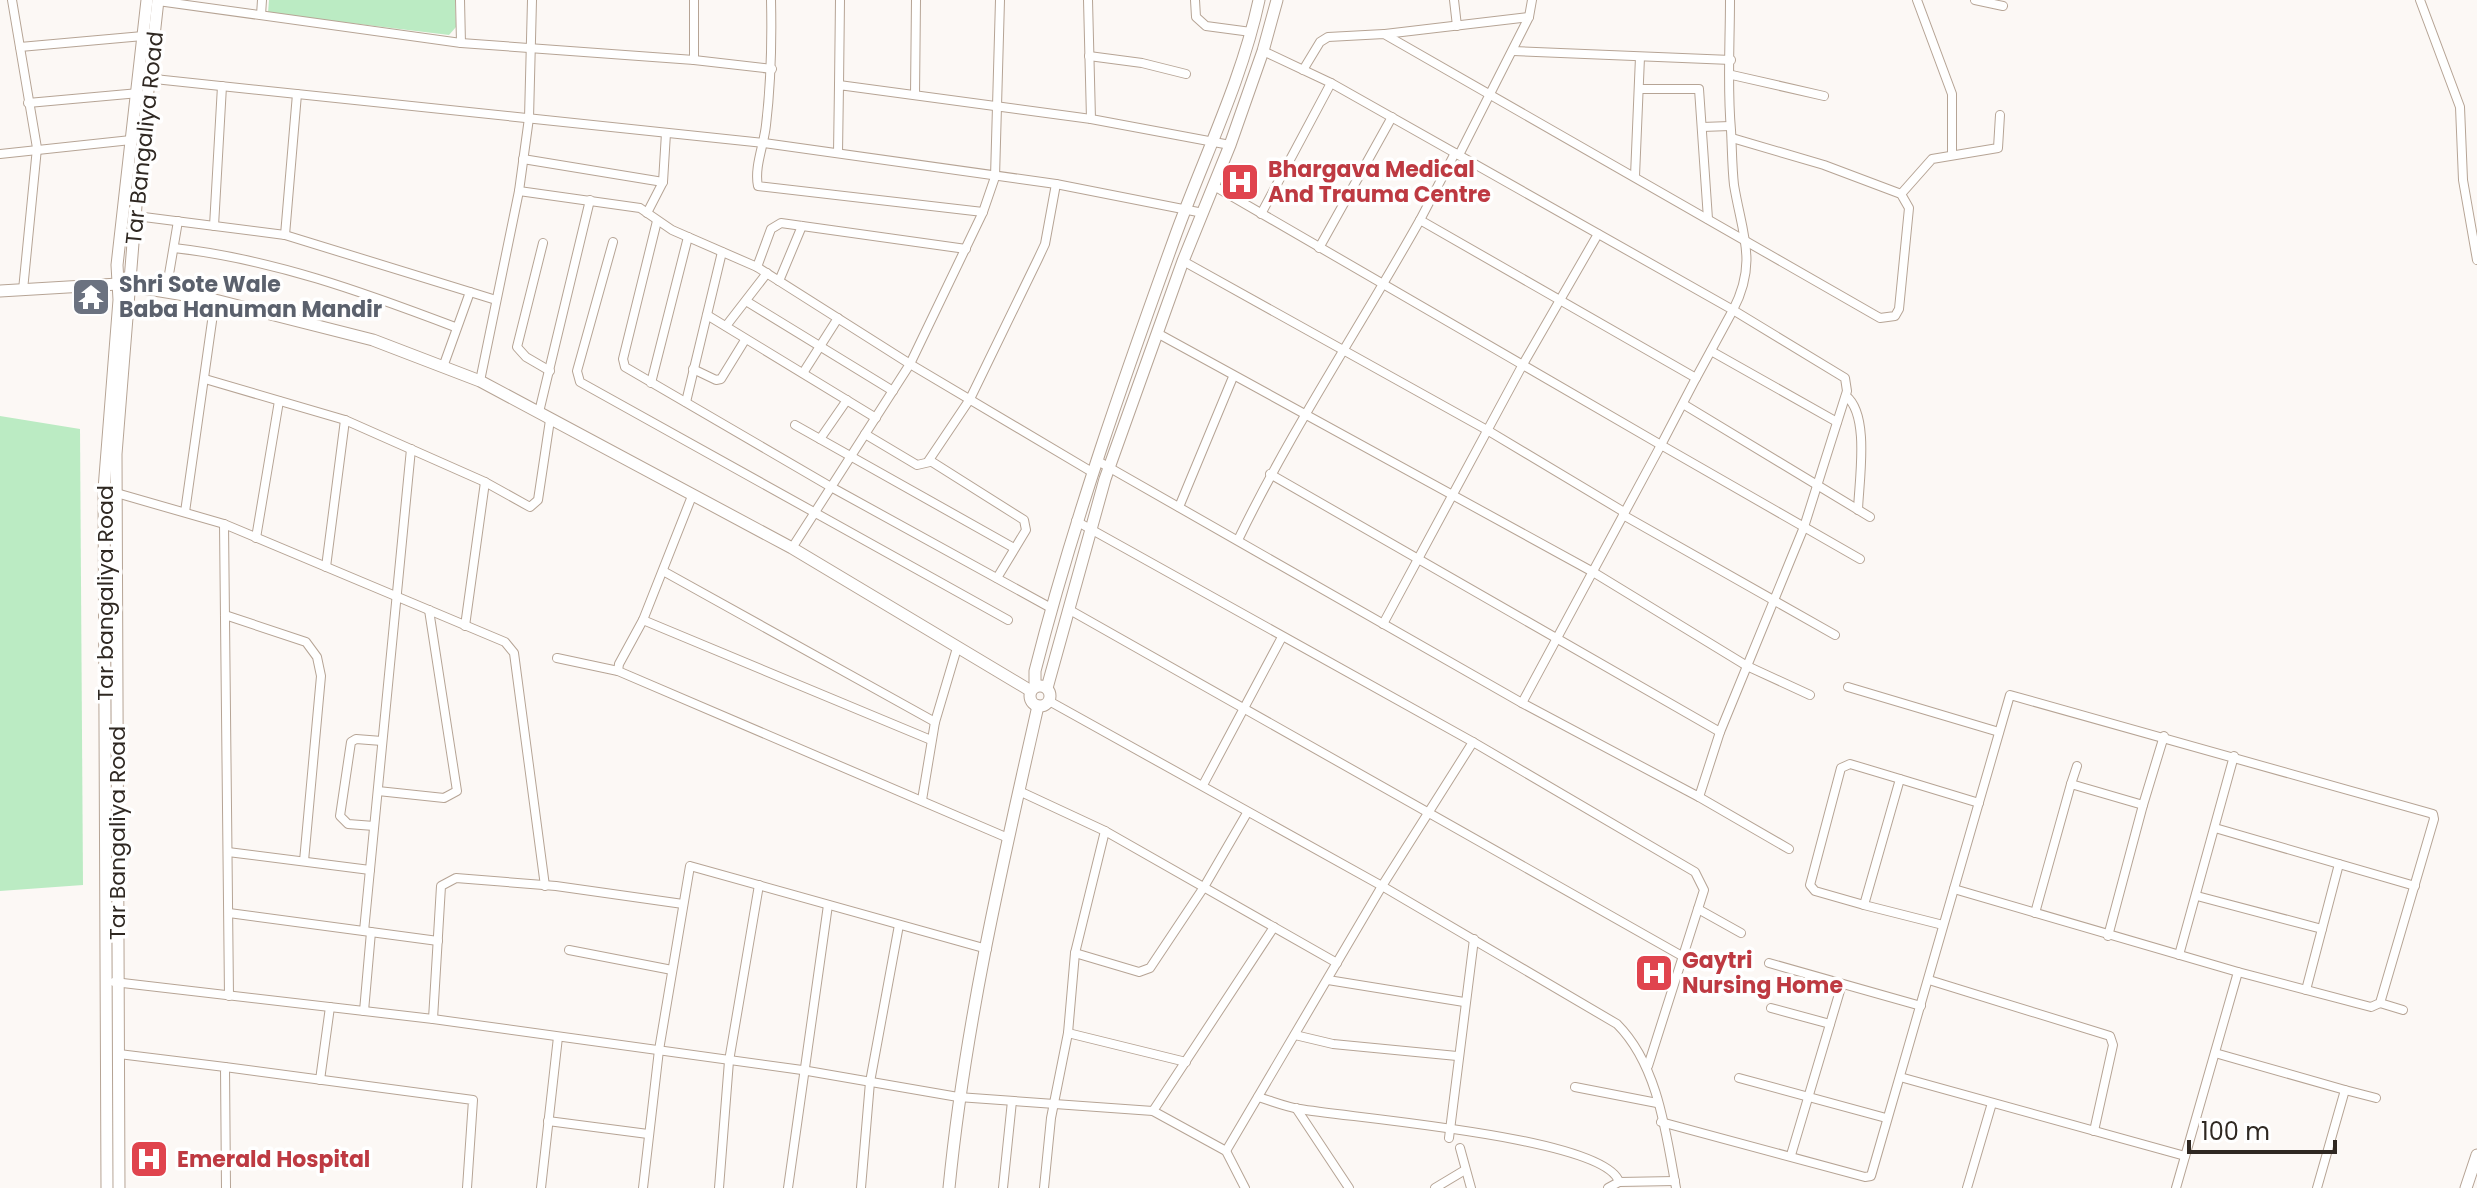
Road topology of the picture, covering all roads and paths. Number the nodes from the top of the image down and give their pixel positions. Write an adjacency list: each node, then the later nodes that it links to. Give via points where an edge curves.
1 (12, 0): 30 (street)
2 (147, 0): 28 (street, Tar bangaliya Road)
3 (158, 0): 23 (street); 42 (street, Tar Bangaliya Road)
4 (262, 0): 23 (street)
5 (460, 0): 29 (street)
6 (532, 0): 31 (street)
7 (694, 0): 36 (street)
8 (771, 0): 38 (street)
9 (840, 0): 44 (street)
10 (916, 0): 50 (street)
11 (1000, 0): 53 (street)
12 (1088, 0): 34 (street)
13 (1195, 0): 26 (street, via 1196,17 1206,26)
14 (1259, 0): 26 (street)
15 (1277, 0): 32 (street)
16 (1454, 0): 25 (street)
17 (1532, 0): 24 (street)
18 (1730, 0): 37 (street)
19 (1917, 0): 70 (street, via 1952,94)
20 (1975, 0): 22 (street)
21 (2420, 0): 102 (street, via 2460,107 2463,180)
22 (2003, 6)
23 (261, 15): 29 (street)
24 (1529, 17): 25 (street); 33 (street)
25 (1457, 26): 27 (street)
26 (1251, 32): 63 (street)
27 (1384, 34): 39 (street, via 1328,37); 48 (street)
28 (143, 36): 30 (street); 42 (street, Tar bangaliya Road)
29 (461, 43): 31 (street)
30 (20, 47): 52 (street)
31 (532, 48): 36 (street); 56 (street)
32 (1263, 51): 39 (street); 65 (street)
33 (1513, 51): 35 (street); 48 (street)
34 (1089, 56): 40 (street); 57 (street)
35 (1640, 57): 37 (street); 46 (street)
36 (694, 60): 38 (street)
37 (1731, 60): 41 (street)
38 (772, 69): 64 (street)
39 (1303, 70): 43 (street)
40 (1186, 74)
41 (1732, 75): 51 (street); 58 (street)
42 (144, 78): 45 (street); 47 (street, Tar bangaliya Road)
43 (1331, 83): 55 (street); 84 (street)
44 (839, 85): 50 (street); 67 (street)
45 (222, 86): 49 (street); 90 (street)
46 (1639, 89): 59 (street, via 1699,89); 72 (street)
47 (142, 93): 52 (street); 62 (street, Tar bangaliya Road); 85 (street, Tar Bangaliya Road)
48 (1493, 93): 69 (street); 72 (street)
49 (297, 94): 56 (street); 93 (street)
50 (915, 95): 53 (street)
51 (1824, 96)
52 (28, 103): 66 (street)
53 (999, 107): 57 (street); 73 (street)
54 (2000, 115): 70 (street, via 1998,148)
55 (1392, 117): 69 (street); 99 (street)
56 (529, 118): 60 (street); 71 (street)
57 (1091, 119): 63 (street)
58 (1730, 126): 59 (street); 61 (street)
59 (1702, 127): 86 (street)
60 (666, 133): 64 (street); 74 (street)
61 (1732, 138): 78 (street); 96 (street, via 1734,184)
62 (131, 140): 66 (street); 108 (street, Tar bangaliya Road)
63 (1211, 140): 65 (street); 80 (street)
64 (764, 143): 67 (street); 81 (street, via 758,186)
65 (1230, 145): 76 (street)
66 (37, 148): 68 (street); 109 (street)
67 (838, 153): 73 (street)
68 (0, 154)
69 (1457, 154): 87 (street); 92 (street)
70 (1952, 155): 78 (street, via 1927,162)
71 (523, 159): 74 (street); 77 (street)
72 (1635, 176): 86 (street)
73 (995, 177): 75 (street); 81 (street)
74 (663, 182): 82 (street)
75 (1056, 184): 80 (street); 140 (street, via 1045,244)
76 (1214, 186): 83 (street); 84 (street)
77 (519, 191): 79 (street); 114 (street)
78 (1901, 194): 96 (street, via 1908,213 1899,309 1890,318 1880,318)
79 (590, 200): 82 (street); 131 (street)
80 (1186, 209): 83 (street); 159 (street)
81 (983, 212): 100 (street)
82 (647, 213): 89 (street)
83 (1203, 213): 103 (street)
84 (1261, 214): 99 (street)
85 (136, 216): 88 (street); 108 (street, Tar Bangaliya Road)
86 (1708, 219): 96 (street)
87 (1420, 220): 107 (street); 115 (street)
88 (178, 221): 90 (street); 98 (street)
89 (657, 221): 94 (street); 137 (street, via 623,359 629,370)
90 (214, 226): 93 (street)
91 (802, 226): 100 (street); 104 (street, via 774,225); 106 (street)
92 (1598, 234): 115 (street); 117 (street)
93 (285, 235): 112 (street)
94 (688, 237): 101 (street); 137 (street)
95 (613, 242): 171 (street, via 577,371 580,382)
96 (1748, 242): 117 (street, via 1743,291)
97 (543, 243): 131 (street, via 517,347)
98 (174, 248): 111 (street); 121 (street, via 221,254 346,286)
99 (1319, 248): 107 (street)
100 (966, 249): 127 (street)
101 (722, 252): 104 (street); 118 (street)
102 (2477, 260)
103 (1183, 261): 122 (street); 125 (street)
104 (757, 267): 105 (street)
105 (767, 273): 106 (street); 116 (street)
106 (779, 281): 119 (street)
107 (1384, 285): 125 (street); 128 (street)
108 (124, 286): 109 (street); 111 (street); 165 (street, Tar Bangaliya Road)
109 (23, 290): 110 (street)
110 (0, 291)
111 (166, 292): 113 (street)
112 (470, 292): 114 (street); 121 (street)
113 (215, 300): 129 (street, via 373,340); 135 (street)
114 (496, 300): 136 (street)
115 (1559, 300): 128 (street); 134 (street)
116 (746, 301): 120 (street); 124 (street)
117 (1733, 310): 126 (street); 139 (street, via 1845,378)
118 (707, 315): 120 (street); 130 (street)
119 (838, 318): 124 (street); 127 (street)
120 (726, 326): 123 (street)
121 (455, 327): 129 (street)
122 (1157, 333): 133 (street); 160 (street)
123 (745, 340): 130 (street, via 721,379); 132 (street)
124 (822, 347): 132 (street); 138 (street)
125 (1346, 350): 146 (street); 152 (street)
126 (1711, 351): 134 (street); 150 (street)
127 (910, 364): 138 (street); 140 (street)
128 (1522, 366): 152 (street); 155 (street)
129 (443, 367): 136 (street)
130 (693, 369): 143 (street)
131 (550, 371): 145 (street)
132 (803, 373): 141 (street)
133 (1233, 377): 146 (street); 168 (street)
134 (1696, 378): 144 (street)
135 (205, 379): 142 (street); 170 (street)
136 (480, 381): 145 (street)
137 (651, 383): 143 (street)
138 (893, 391): 147 (street)
139 (1846, 396): 150 (street); 169 (street, via 1861,422)
140 (970, 399): 158 (street); 159 (street)
141 (847, 400): 147 (street); 154 (street)
142 (279, 401): 148 (street); 178 (street)
143 (686, 402): 164 (street)
144 (1683, 404): 155 (street); 163 (street)
145 (539, 412): 149 (street)
146 (1307, 416): 161 (street); 167 (street)
147 (876, 418): 153 (street)
148 (345, 420): 156 (street); 184 (street)
149 (550, 420): 162 (street, via 534,506); 166 (street)
150 (1837, 422): 163 (street)
151 (795, 425): 154 (street)
152 (1487, 430): 167 (street); 172 (street)
153 (865, 434): 157 (street); 158 (street, via 917,465)
154 (820, 439): 157 (street)
155 (1661, 445): 172 (street); 177 (street)
156 (411, 449): 162 (street); 188 (street)
157 (851, 456): 164 (street); 181 (street)
158 (930, 462): 181 (street, via 1021,515 1026,530)
159 (1094, 466): 160 (street); 174 (street)
160 (1110, 468): 168 (street); 176 (street)
161 (1270, 474): 179 (street); 182 (street)
162 (485, 482): 197 (street)
163 (1817, 485): 169 (street); 177 (street)
164 (831, 487): 171 (street); 187 (street)
165 (110, 491): 170 (street); 273 (street, Tar bangaliya Road)
166 (692, 496): 180 (street); 185 (street)
167 (1453, 496): 182 (street); 186 (street)
168 (1179, 507): 179 (street)
169 (1858, 510): 173 (street)
170 (185, 512): 175 (street)
171 (815, 514): 180 (street); 195 (street)
172 (1624, 514): 186 (street); 189 (street)
173 (1870, 517)
174 (1076, 521): 176 (street); 190 (street)
175 (224, 524): 178 (street); 193 (street)
176 (1090, 527): 191 (street); 199 (street)
177 (1804, 527): 183 (street); 189 (street)
178 (256, 538): 184 (street)
179 (1238, 540): 196 (street)
180 (792, 548): 201 (street)
181 (1014, 548): 187 (street)
182 (1418, 559): 196 (street); 200 (street)
183 (1860, 559)
184 (326, 567): 188 (street)
185 (663, 571): 194 (street); 211 (street)
186 (1593, 572): 200 (street); 203 (street)
187 (997, 578): 190 (street)
188 (396, 597): 192 (street); 216 (street)
189 (1773, 600): 198 (street); 203 (street)
190 (1051, 608): 206 (street, via 1035,671)
191 (1068, 609): 206 (street); 210 (street)
192 (429, 610): 197 (street); 223 (street, via 457,791 444,798)
193 (225, 615): 236 (street); 237 (street, via 306,642 317,657 321,676)
194 (643, 620): 204 (street); 215 (street)
195 (1008, 620)
196 (1383, 624): 209 (street)
197 (465, 626): 241 (street, via 505,642 514,653)
198 (1835, 635)
199 (1282, 637): 210 (street); 217 (street)
200 (1558, 638): 209 (street); 212 (street)
201 (957, 648): 206 (street); 211 (street)
202 (557, 658): 204 (street)
203 (1747, 666): 207 (street); 212 (street)
204 (618, 671): 226 (street)
205 (1848, 687): 213 (street)
206 (1038, 688): 208 (street); 208 (street, via 1031,700)
207 (1810, 695)
208 (1044, 703): 222 (street); 224 (street)
209 (1522, 703): 225 (street)
210 (1243, 707): 222 (street); 230 (street)
211 (935, 722): 215 (street)
212 (1720, 732): 225 (street)
213 (1999, 732): 214 (street, via 2013,695); 227 (street)
214 (2164, 736): 218 (street); 228 (street)
215 (931, 740): 226 (street)
216 (382, 741): 223 (street); 231 (street, via 351,742 340,816 348,824)
217 (1473, 742): 230 (street); 250 (street, via 1695,872 1704,890)
218 (2234, 756): 232 (street); 243 (street, via 2428,811 2434,819)
219 (2077, 766): 221 (street)
220 (1900, 779): 227 (street); 249 (street); 249 (street, via 1850,764 1841,768 1810,885)
221 (2071, 784): 228 (street); 252 (street)
222 (1203, 785): 229 (street)
223 (378, 791): 231 (street)
224 (1019, 791): 233 (street); 234 (street)
225 (1699, 797): 235 (street)
226 (922, 800): 234 (street)
227 (1979, 803): 245 (street)
228 (2143, 805): 259 (street)
229 (1247, 813): 242 (street); 244 (street)
230 (1428, 813): 242 (street); 266 (street)
231 (374, 826): 239 (street)
232 (2215, 828): 238 (street); 246 (street)
233 (1105, 831): 244 (street); 264 (street)
234 (1008, 838): 262 (street)
235 (1789, 849)
236 (228, 852): 237 (street); 251 (street)
237 (304, 861): 239 (street)
238 (2339, 864): 243 (street); 256 (street)
239 (370, 870): 257 (street)
240 (759, 885): 247 (street, via 690,866); 248 (street); 293 (street)
241 (545, 886): 247 (street); 261 (street, via 447,880 441,886)
242 (1382, 886): 260 (street); 267 (street)
243 (2415, 886): 278 (street)
244 (1204, 887): 255 (street); 264 (street, via 1145,971)
245 (1954, 889): 252 (street); 254 (street)
246 (2197, 896): 256 (street); 265 (street)
247 (683, 904): 269 (street)
248 (828, 905): 253 (street); 297 (street)
249 (1864, 905): 254 (street)
250 (1698, 909): 258 (street); 266 (street)
251 (229, 913): 257 (street); 276 (street)
252 (2035, 913): 259 (street)
253 (899, 925): 262 (street); 301 (street)
254 (1943, 925): 272 (street)
255 (1274, 927): 267 (street); 294 (street)
256 (2322, 929): 275 (street)
257 (368, 932): 261 (street); 283 (street)
258 (1741, 933)
259 (2108, 936): 265 (street)
260 (1474, 939): 277 (street); 295 (street, via 1617,1024)
261 (438, 941): 284 (street)
262 (987, 949): 304 (street)
263 (569, 950): 269 (street)
264 (1075, 953): 286 (street)
265 (2179, 955): 270 (street)
266 (1682, 956): 295 (street)
267 (1337, 963): 271 (street)
268 (1769, 963): 274 (street)
269 (672, 970): 289 (street)
270 (2238, 972): 275 (street); 290 (street)
271 (1328, 980): 277 (street); 287 (street)
272 (1929, 980): 279 (street); 318 (street, via 2110,1036 2113,1045)
273 (112, 982): 276 (street); 291 (street); 328 (street, Tar bangaliya Road)
274 (1842, 984): 279 (street); 285 (street)
275 (2306, 990): 278 (street, via 2371,1007)
276 (229, 996): 280 (street)
277 (1464, 1002): 292 (street)
278 (2380, 1003): 282 (street)
279 (1921, 1006): 298 (street)
280 (330, 1007): 283 (street); 300 (street)
281 (1771, 1008): 285 (street)
282 (2403, 1010)
283 (364, 1011): 284 (street)
284 (433, 1019): 288 (street)
285 (1830, 1024): 306 (street)
286 (1068, 1033): 294 (street); 311 (street)
287 (1295, 1035): 292 (street, via 1325,1043); 305 (street)
288 (558, 1037): 289 (street); 315 (street)
289 (659, 1050): 293 (street); 319 (street)
290 (2215, 1053): 303 (street); 325 (street)
291 (119, 1054): 296 (street); 328 (street)
292 (1457, 1056): 317 (street)
293 (729, 1061): 297 (street); 334 (street)
294 (1186, 1062): 313 (street)
295 (1648, 1066): 309 (street)
296 (225, 1067): 300 (street); 330 (street)
297 (802, 1070): 301 (street); 335 (street)
298 (1900, 1077): 310 (street); 314 (street)
299 (1739, 1078): 306 (street)
300 (320, 1080): 331 (street, via 473,1100)
301 (870, 1082): 304 (street); 336 (street)
302 (1575, 1087): 309 (street)
303 (2345, 1090): 307 (street); 347 (street)
304 (958, 1097): 308 (street); 337 (street)
305 (1258, 1097): 312 (street); 322 (street)
306 (1808, 1097): 314 (street); 323 (street)
307 (2376, 1098)
308 (1012, 1101): 311 (street); 338 (street)
309 (1657, 1103): 316 (street)
310 (1992, 1103): 318 (street); 345 (street)
311 (1055, 1104): 313 (street); 339 (street)
312 (1296, 1108): 317 (street); 341 (street)
313 (1153, 1111): 322 (street)
314 (1886, 1118): 323 (street, via 1869,1177)
315 (548, 1121): 319 (street); 332 (street)
316 (1661, 1122): 323 (street); 329 (street)
317 (1450, 1127): 320 (street); 327 (street, via 1598,1161 1611,1168)
318 (2094, 1131): 325 (street)
319 (648, 1134): 333 (street)
320 (1449, 1138)
321 (1460, 1148): 326 (street)
322 (1226, 1151): 340 (street)
323 (1791, 1155)
324 (2477, 1155): 348 (street)
325 (2185, 1156): 346 (street)
326 (1465, 1170): 342 (street); 343 (street)
327 (1619, 1182): 329 (street); 344 (street)
328 (113, 1183)
329 (1676, 1184)
330 (226, 1188)
331 (467, 1188)
332 (541, 1188)
333 (643, 1188)
334 (719, 1188)
335 (788, 1188)
336 (861, 1188)
337 (949, 1188)
338 (1003, 1188)
339 (1044, 1188)
340 (1245, 1188)
341 (1349, 1188)
342 (1435, 1188)
343 (1471, 1188)
344 (1608, 1188)
345 (1967, 1188)
346 (2176, 1188)
347 (2317, 1188)
348 (2466, 1188)

